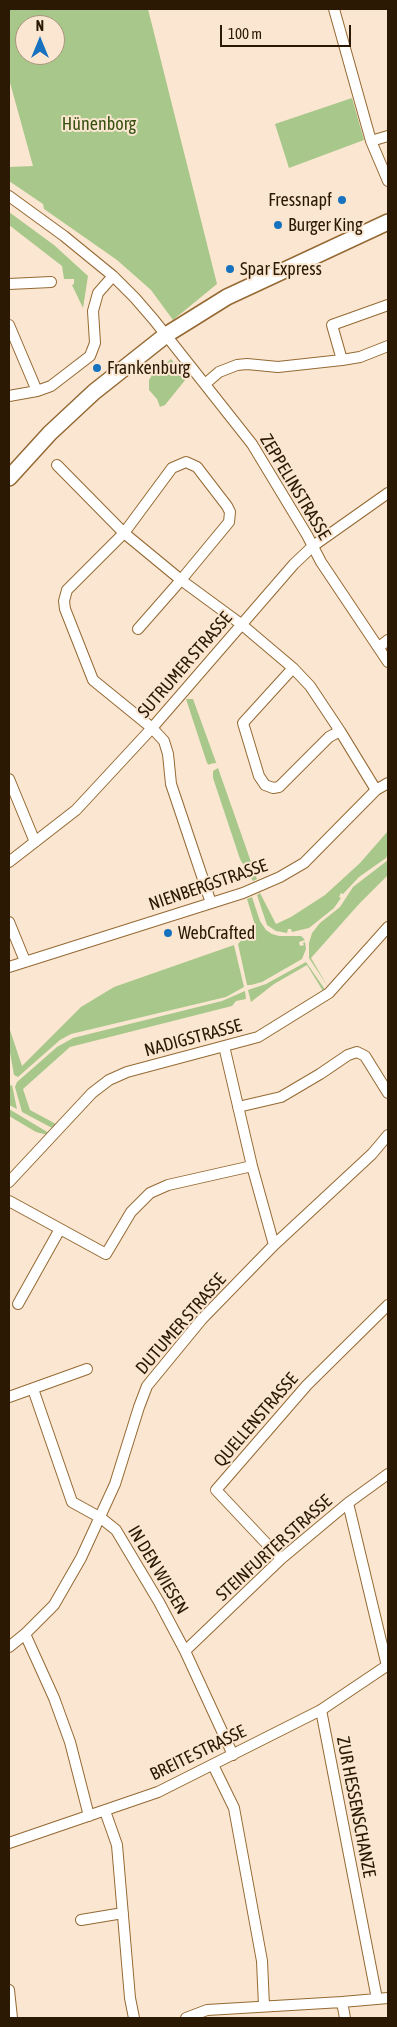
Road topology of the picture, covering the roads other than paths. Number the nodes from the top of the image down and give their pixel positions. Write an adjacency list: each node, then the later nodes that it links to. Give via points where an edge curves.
1 (334, 9): 3 (street)
2 (388, 136): 3 (street)
3 (371, 141): 4 (street)
4 (388, 181)
5 (9, 196): 7 (street, ZEPPELINSTRASSE)
6 (388, 222): 12 (street, via 227,297)
7 (113, 276): 12 (street, ZEPPELINSTRASSE); 16 (street, via 98,293 93,311 95,343 90,356 59,382)
8 (51, 282): 9 (street)
9 (9, 284)
10 (388, 305): 14 (street, via 332,325)
11 (9, 325): 16 (street)
12 (166, 335): 15 (street, ZEPPELINSTRASSE); 19 (street, via 62,421)
13 (388, 346): 14 (street)
14 (342, 360): 15 (street, via 278,368 236,365 219,372)
15 (205, 384): 22 (street, ZEPPELINSTRASSE, via 252,444)
16 (38, 391): 17 (street)
17 (9, 396)
18 (57, 465): 21 (street)
19 (9, 478)
20 (388, 493): 22 (street, SUTRUMER STRASSE)
21 (124, 533): 23 (street); 23 (street, via 172,468 186,462 197,467 227,506 229,522); 30 (street, via 67,590 64,609 94,680)
22 (313, 546): 24 (street, SUTRUMER STRASSE); 27 (street, ZEPPELINSTRASSE)
23 (181, 580): 24 (street); 25 (street)
24 (241, 624): 29 (street); 30 (street, SUTRUMER STRASSE)
25 (138, 629)
26 (388, 640): 27 (street)
27 (379, 647): 28 (street, ZEPPELINSTRASSE)
28 (388, 662)
29 (293, 668): 31 (street, via 310,686); 31 (street, via 243,723 259,776 265,784 279,787 329,737)
30 (152, 728): 35 (street, SUTRUMER STRASSE, via 76,810); 37 (street, via 164,741 171,784)
31 (340, 731): 34 (street)
32 (9, 779): 35 (street)
33 (388, 783): 34 (street, NIENBERGSTRASSE)
34 (376, 790): 37 (street, NIENBERGSTRASSE, via 304,863 243,893)
35 (35, 842): 36 (street, SUTRUMER STRASSE)
36 (9, 862)
37 (211, 903): 40 (street, NIENBERGSTRASSE)
38 (9, 922): 40 (street)
39 (388, 927): 42 (street, NADIGSTRASSE, via 329,993 258,1037)
40 (25, 961): 41 (street, NIENBERGSTRASSE)
41 (9, 967)
42 (224, 1046): 44 (street); 47 (street, NADIGSTRASSE, via 127,1072 109,1080 92,1093)
43 (388, 1093): 44 (street, via 364,1056 357,1052 348,1054 281,1097)
44 (238, 1107): 46 (street)
45 (388, 1135): 50 (street, DUTUMER STRASSE, via 372,1154)
46 (252, 1166): 49 (street, via 168,1185 150,1193 131,1212 106,1254); 50 (street)
47 (9, 1182)
48 (9, 1201): 49 (street)
49 (60, 1229): 51 (street)
50 (274, 1245): 58 (street, DUTUMER STRASSE, via 202,1319 147,1386 115,1484)
51 (18, 1304)
52 (388, 1305): 59 (street, QUELLENSTRASSE, via 307,1385 216,1490)
53 (87, 1369): 54 (street)
54 (33, 1389): 55 (street); 58 (street, IN DEN WIESEN, via 72,1502)
55 (9, 1396)
56 (388, 1474): 57 (street, STEINFURTER STRASSE)
57 (348, 1503): 59 (street, STEINFURTER STRASSE); 63 (street)
58 (100, 1518): 60 (street, DUTUMER STRASSE, via 54,1605); 62 (street, IN DEN WIESEN, via 116,1530)
59 (281, 1559): 62 (street, STEINFURTER STRASSE)
60 (26, 1634): 61 (street, DUTUMER STRASSE); 68 (street, via 70,1742)
61 (9, 1647)
62 (185, 1651): 65 (street, IN DEN WIESEN)
63 (388, 1666): 64 (street, BREITE STRASSE)
64 (321, 1710): 65 (street, BREITE STRASSE); 74 (street, ZUR HESSENSCHANZE)
65 (233, 1755): 66 (street, BREITE STRASSE)
66 (213, 1765): 67 (street, BREITE STRASSE, via 158,1792); 76 (street, via 234,1808 262,1961)
67 (105, 1811): 68 (street, BREITE STRASSE); 70 (street, via 117,1845)
68 (89, 1816): 69 (street, BREITE STRASSE)
69 (9, 1843)
70 (123, 1913): 71 (street); 79 (street)
71 (81, 1920)
72 (9, 1990): 78 (street)
73 (388, 1998): 74 (street)
74 (377, 1999): 75 (street)
75 (342, 2002): 76 (street); 81 (street)
76 (264, 2006): 77 (street)
77 (208, 2014): 80 (street)
78 (12, 2018)
79 (134, 2018)
80 (186, 2018)
81 (345, 2018)

